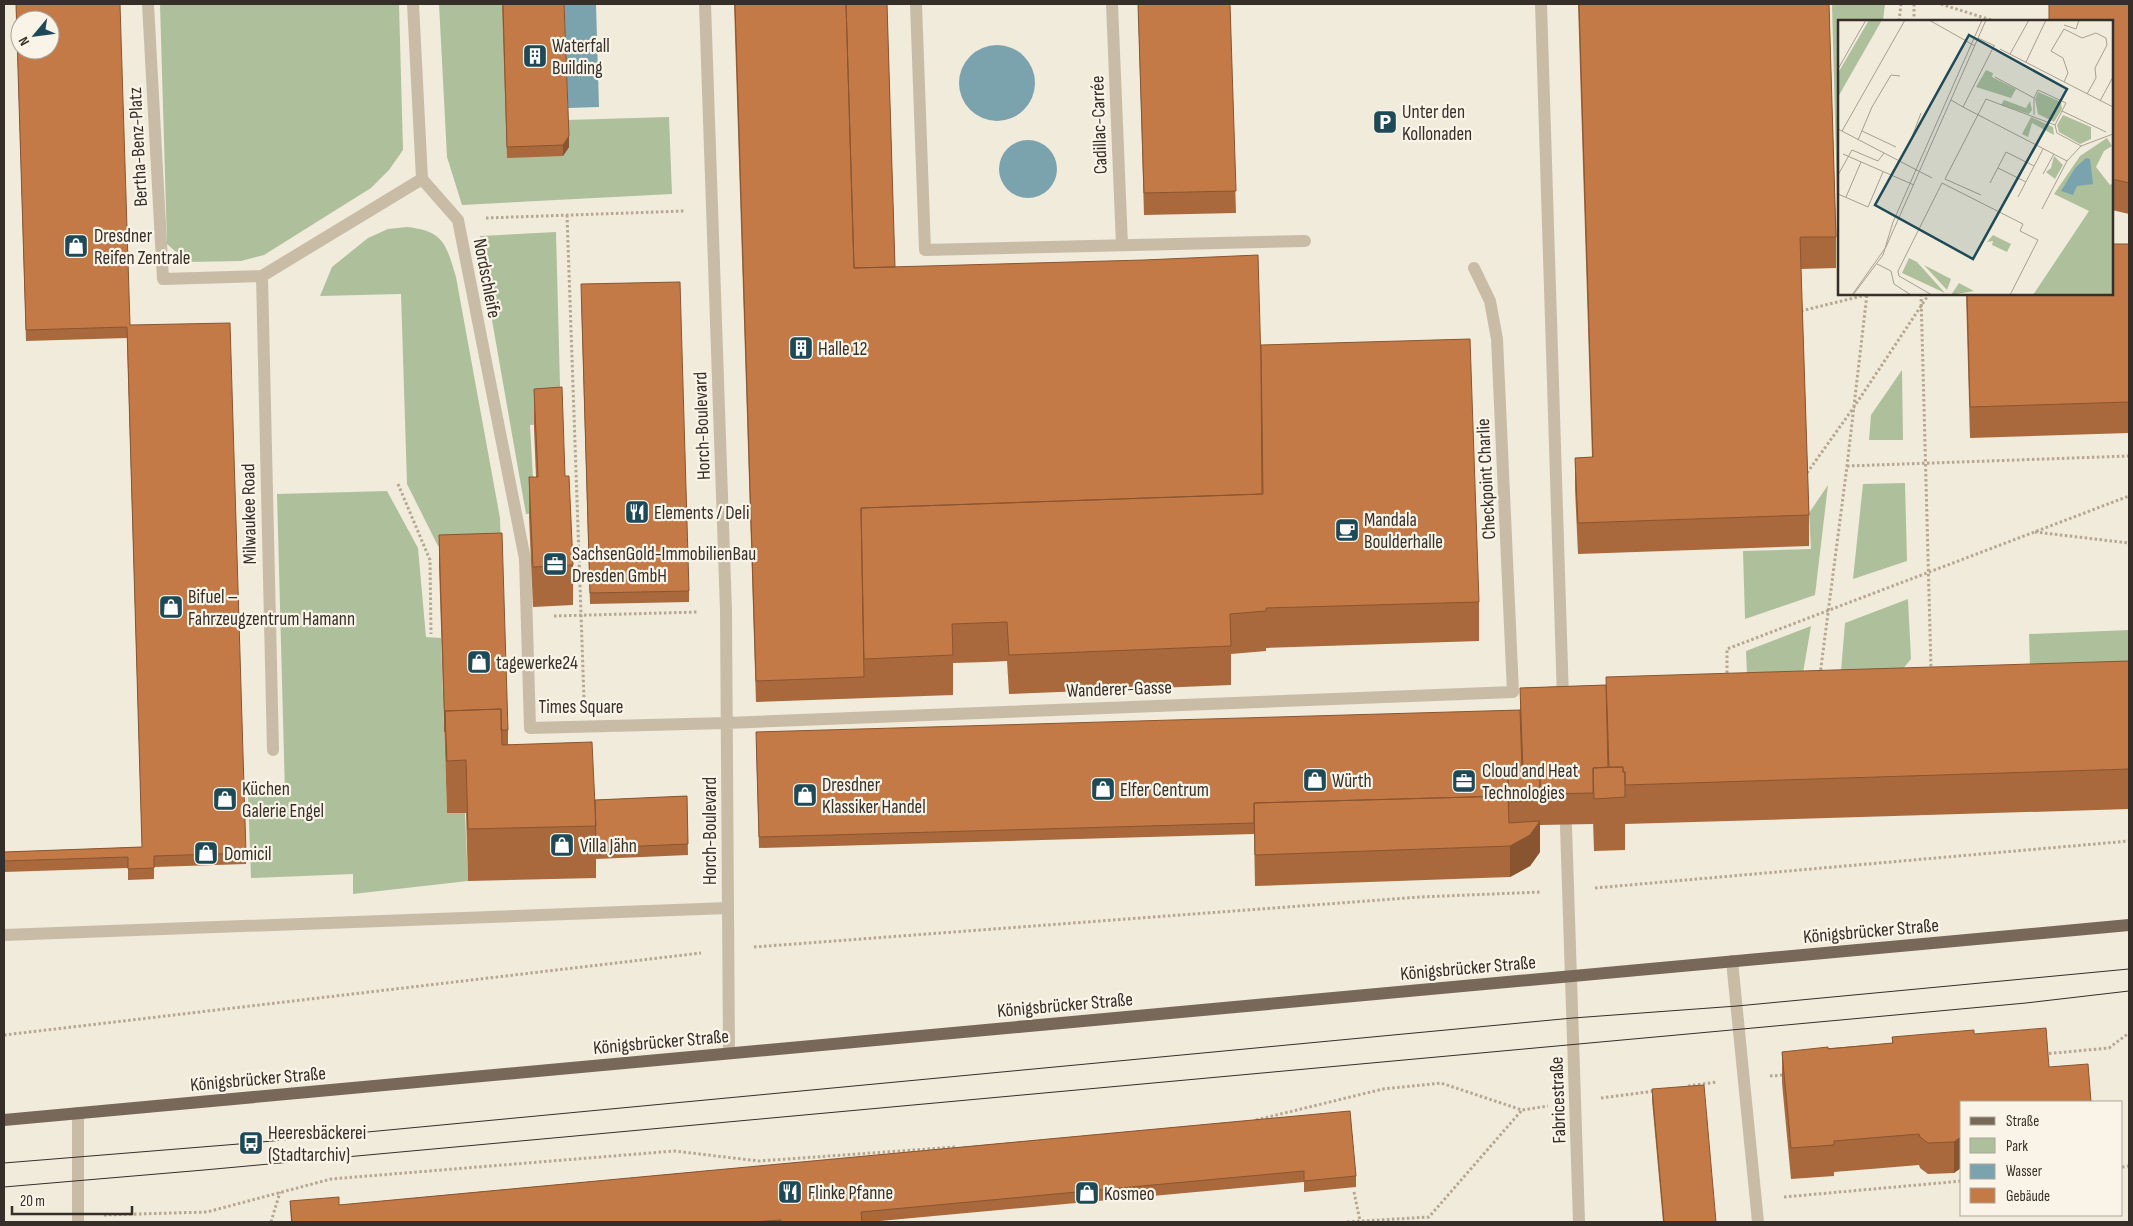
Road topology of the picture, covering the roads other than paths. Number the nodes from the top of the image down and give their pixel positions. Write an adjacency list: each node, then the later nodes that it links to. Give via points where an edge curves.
1 (148, 4): 11 (street, Bertha-Benz-Platz, via 163,279)
2 (413, 4): 7 (street)
3 (705, 4): 15 (street, Horch-Boulevard)
4 (916, 4): 9 (street, via 926,250)
5 (1112, 4): 9 (street, Cadillac-Carrée)
6 (1541, 4): 14 (street, via 1563,703)
7 (422, 179): 11 (street); 12 (street, Nordschleife, via 458,220)
8 (1305, 241): 9 (street)
9 (1122, 245)
10 (1474, 268): 13 (street, Checkpoint Charlie, via 1490,300 1497,340)
11 (262, 276): 16 (street, Milwaukee Road)
12 (525, 569): 15 (street, Times Square, via 530,728)
13 (1513, 692): 15 (street, Wanderer-Gasse)
14 (1582, 698)
15 (727, 722): 18 (street, Horch-Boulevard)
16 (273, 750)
17 (1566, 826): 22 (street, Fabricestraße)
18 (728, 908): 20 (street); 23 (street, Horch-Boulevard)
19 (2129, 925): 21 (main road, Königsbrücker Straße)
20 (4, 934)
21 (1732, 961): 22 (main road, Königsbrücker Straße); 28 (street)
22 (1572, 976): 23 (main road, Königsbrücker Straße); 27 (street, Fabricestraße)
23 (729, 1053): 24 (main road, Königsbrücker Straße)
24 (78, 1113): 25 (main road, Königsbrücker Straße); 26 (street)
25 (4, 1120)
26 (78, 1219)
27 (1579, 1222)
28 (1758, 1222)

